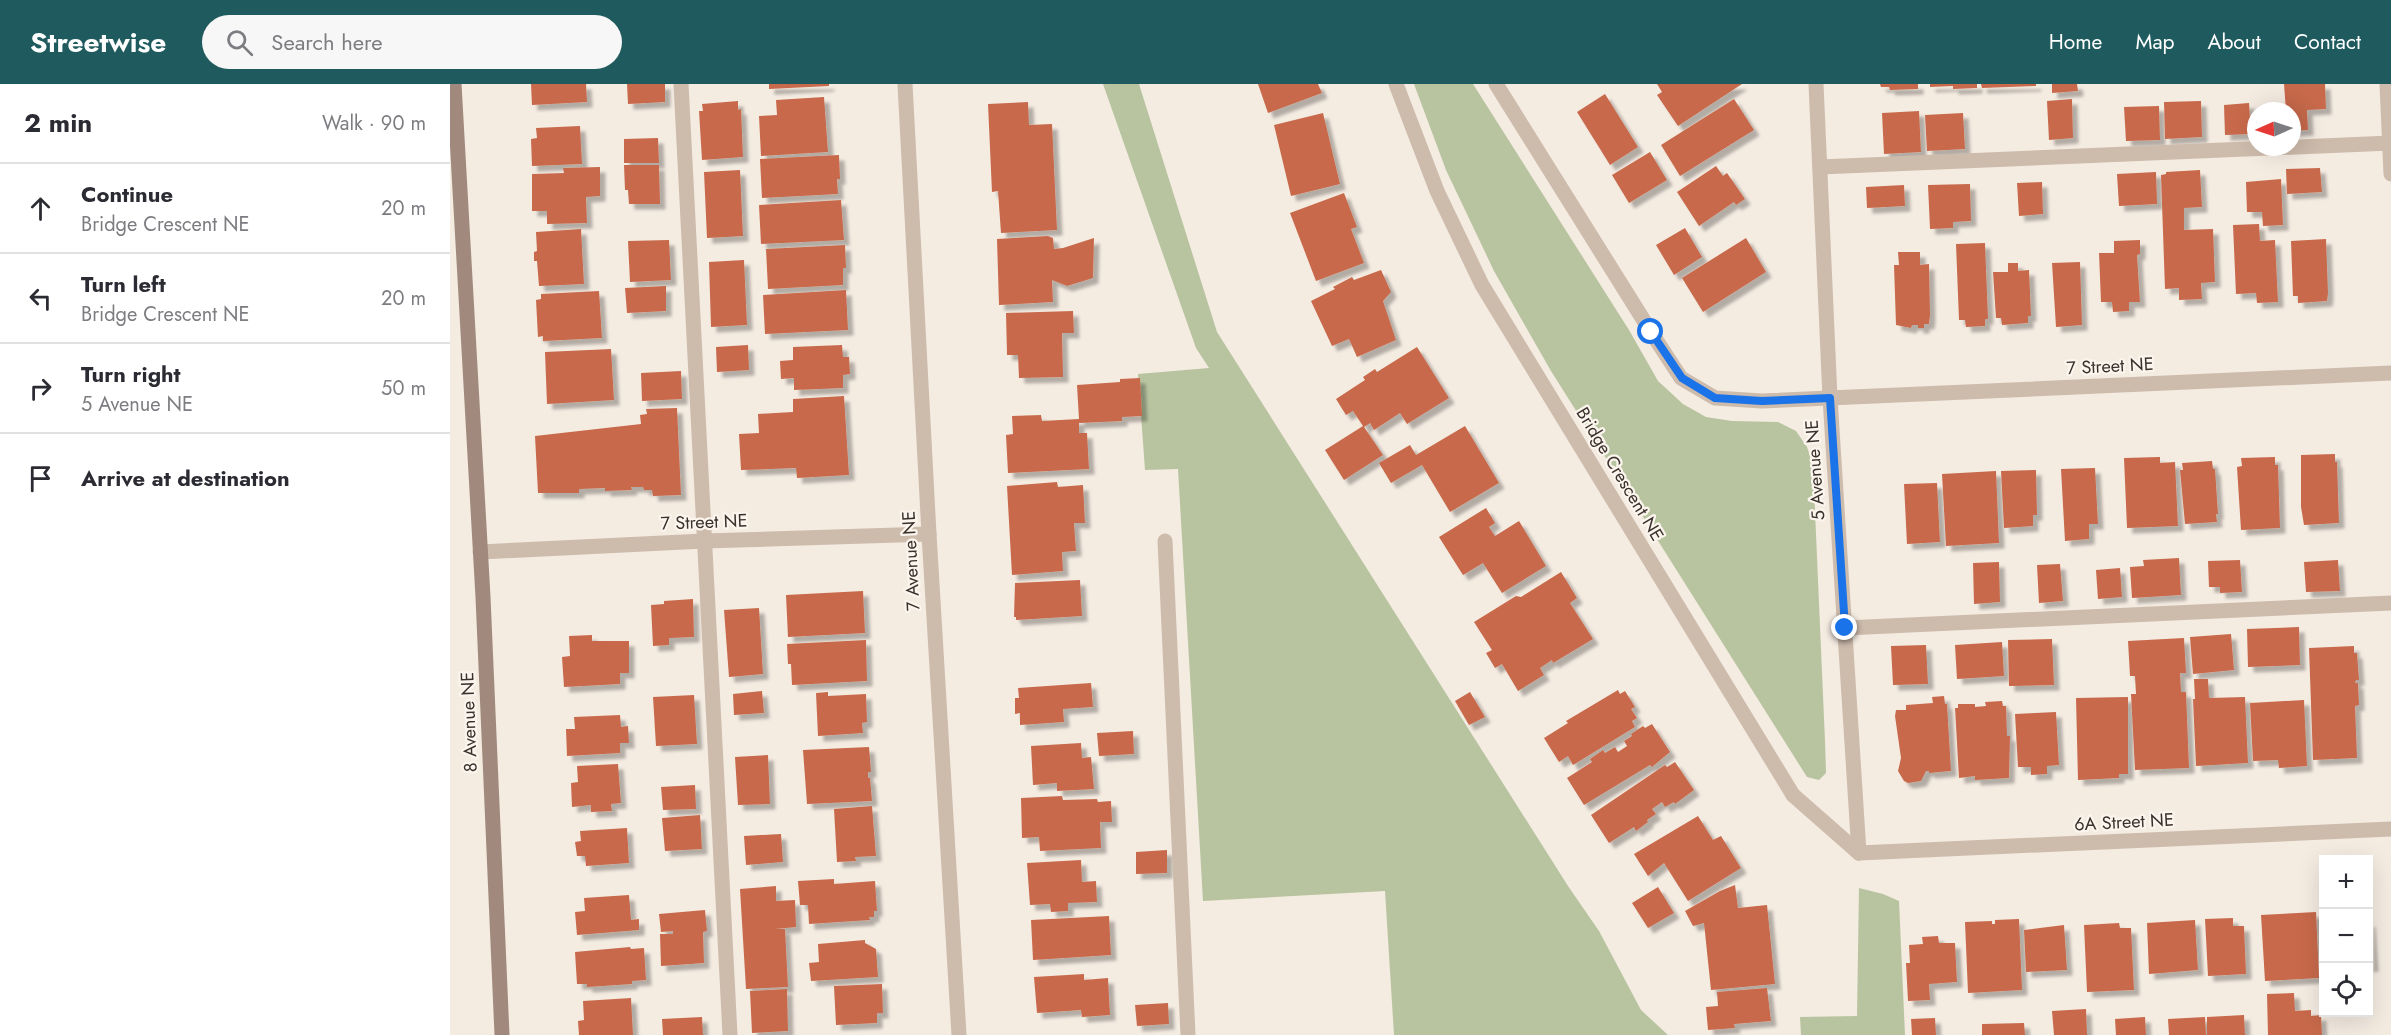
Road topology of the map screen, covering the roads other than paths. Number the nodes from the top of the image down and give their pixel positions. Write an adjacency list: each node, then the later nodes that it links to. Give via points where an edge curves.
1 (454, 84): 16 (street, 8 Avenue NE)
2 (681, 84): 14 (street)
3 (905, 84): 13 (street, 7 Avenue NE)
4 (1396, 84): 20 (street, Bridge Crescent NE, via 1437,191 1482,285 1793,795)
5 (1496, 84): 12 (street, via 1682,378 1715,398)
6 (1816, 84): 9 (street, 5 Avenue NE)
7 (2387, 84): 8 (street)
8 (2390, 143): 9 (street); 10 (street)
9 (1820, 167): 12 (street, 5 Avenue NE)
10 (2391, 174)
11 (2391, 373): 12 (street, 7 Street NE)
12 (1830, 398): 18 (street, 5 Avenue NE)
13 (928, 534): 14 (street, 7 Street NE); 23 (street, 7 Avenue NE)
14 (704, 541): 16 (street, 7 Street NE); 22 (street)
15 (1165, 541): 24 (street)
16 (480, 552): 21 (street, 8 Avenue NE)
17 (2391, 603): 18 (street)
18 (1845, 628): 20 (street, 5 Avenue NE)
19 (2391, 829): 20 (street, 6A Street NE)
20 (1859, 853)
21 (502, 1035)
22 (730, 1035)
23 (959, 1035)
24 (1188, 1035)

